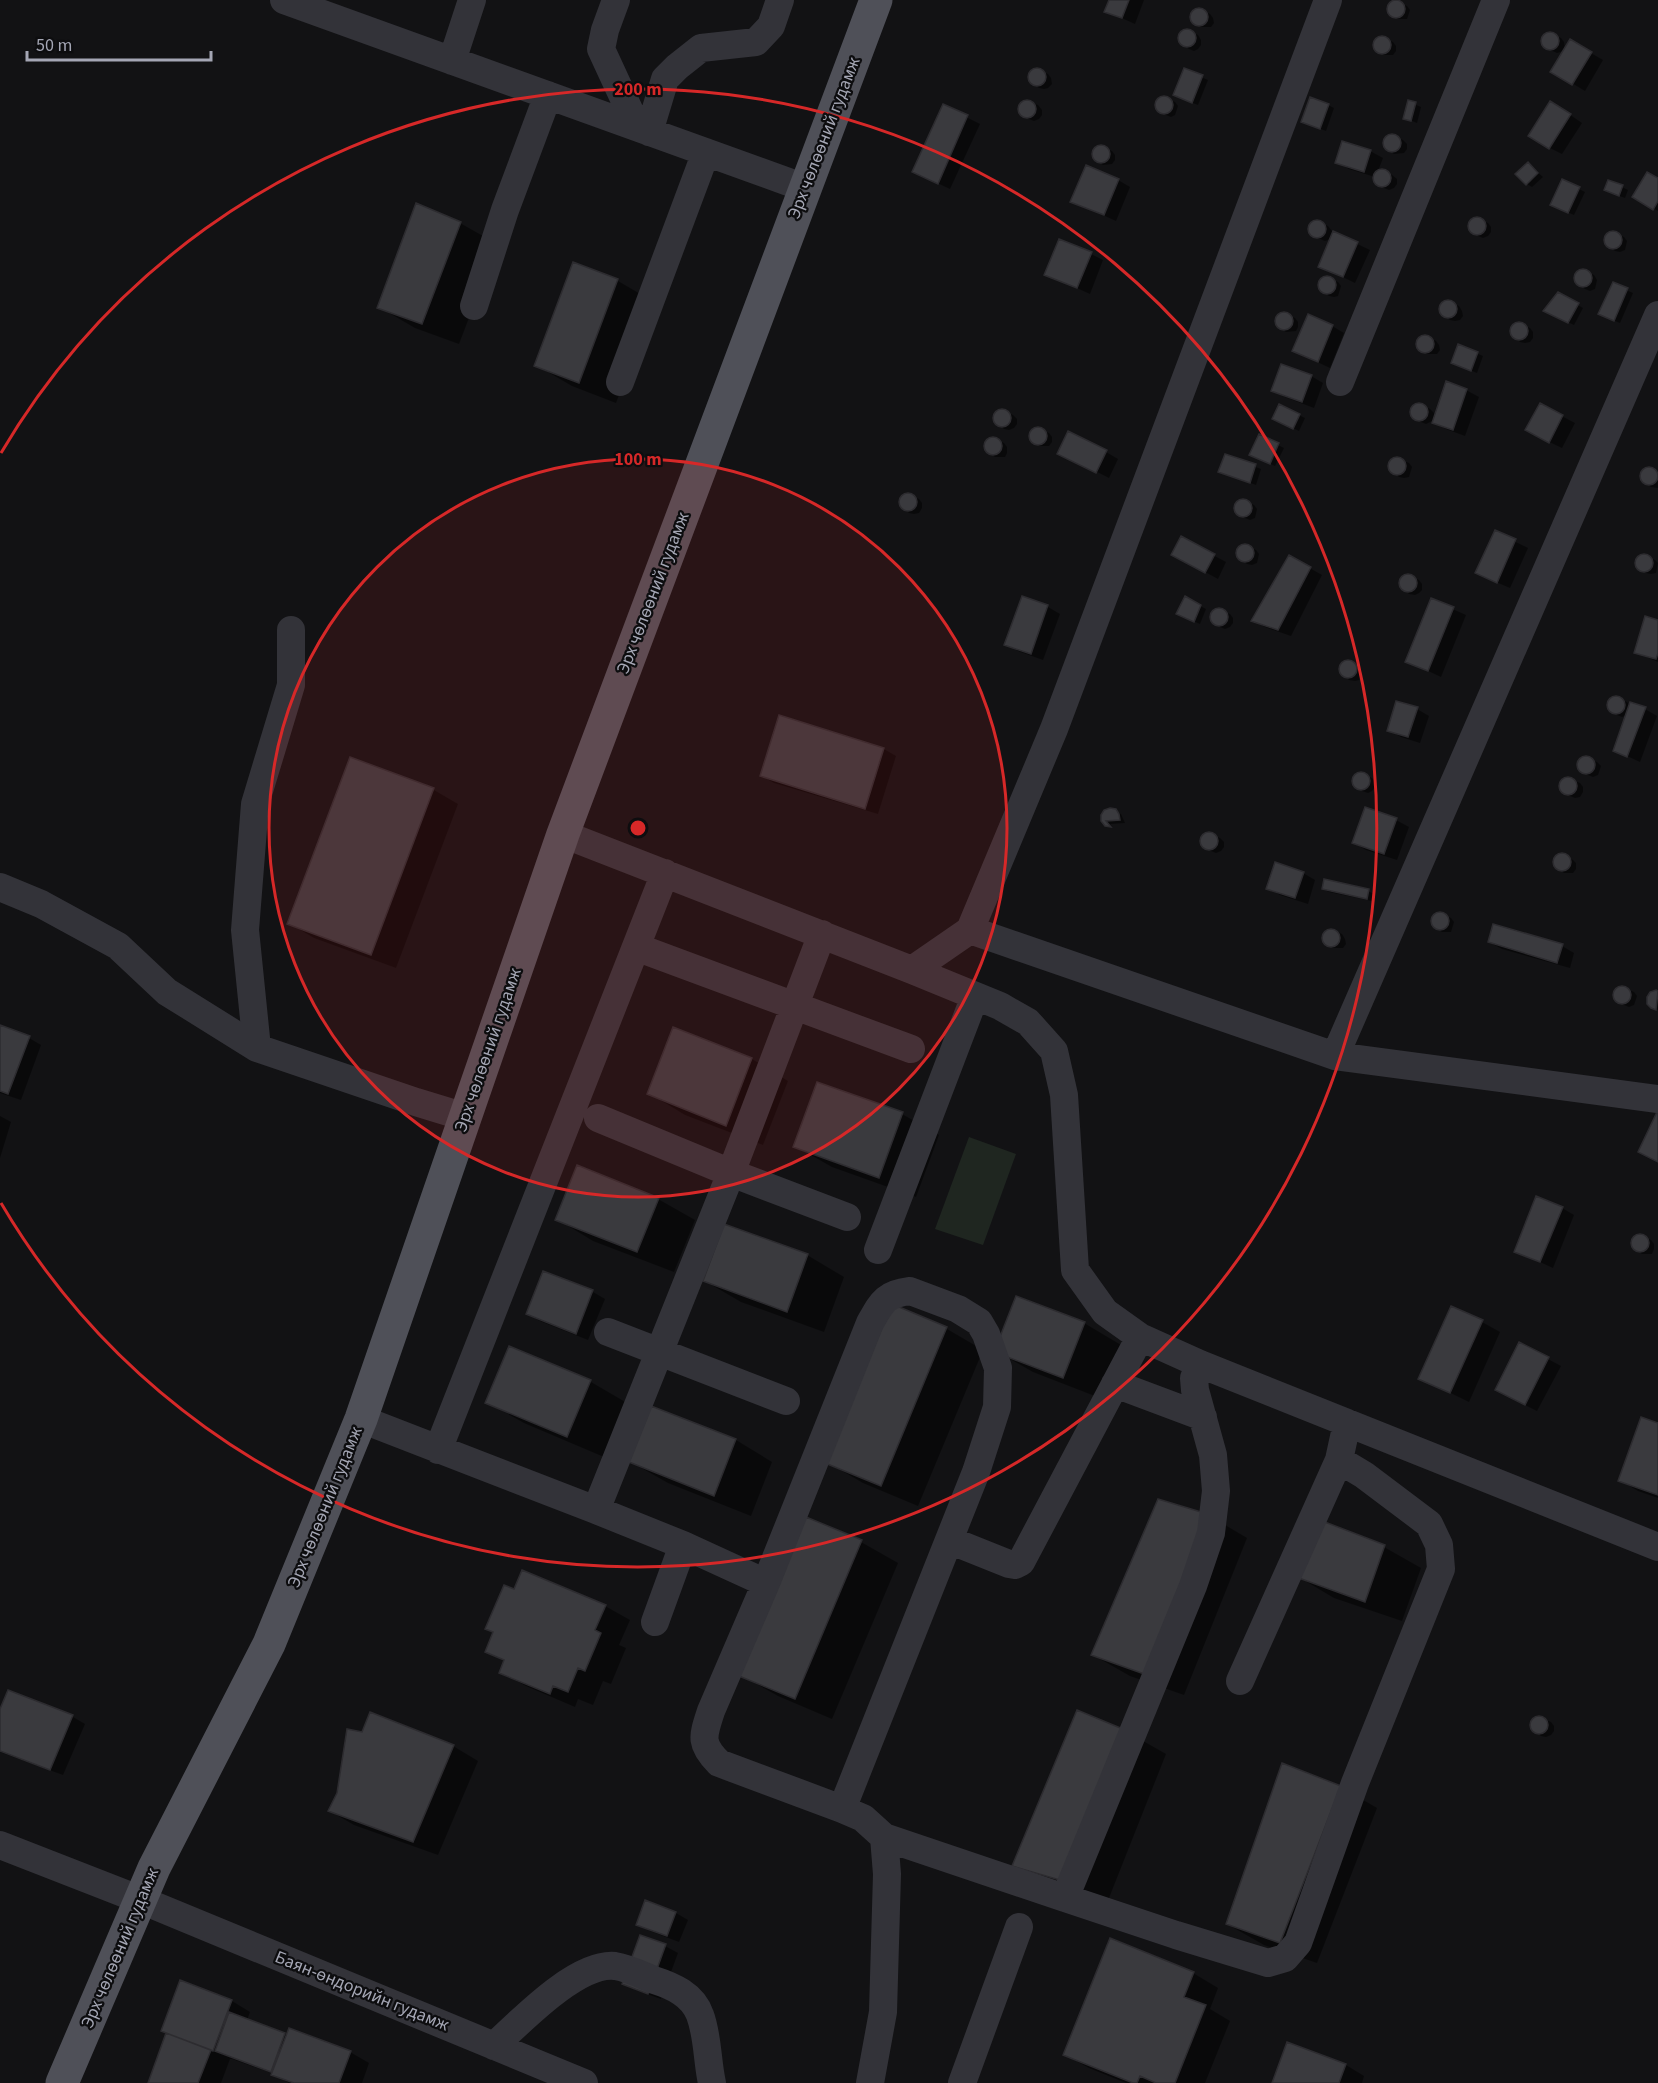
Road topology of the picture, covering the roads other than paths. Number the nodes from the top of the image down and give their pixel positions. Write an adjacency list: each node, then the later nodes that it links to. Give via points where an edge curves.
1 (284, 0): 8 (street)
2 (472, 0): 9 (street)
3 (616, 0): 11 (street, via 601,49)
4 (780, 0): 11 (street, via 771,26 756,42 701,48 676,67 665,79)
5 (876, 0): 13 (main road, Эрх чөлөөний гудамж)
6 (1328, 0): 22 (street, via 1054,729)
7 (1496, 0): 17 (street)
8 (333, 8): 9 (street)
9 (452, 61): 10 (street)
10 (548, 95): 11 (street); 14 (street, via 504,210)
11 (643, 129): 12 (street)
12 (705, 152): 13 (street); 16 (street)
13 (805, 188): 19 (main road, Эрх чөлөөний гудамж)
14 (474, 306)
15 (1658, 315): 30 (street)
16 (620, 382)
17 (1340, 382)
18 (291, 630): 28 (street, via 291,685 255,804 245,930)
19 (563, 834): 20 (street); 32 (main road, Эрх чөлөөний гудамж)
20 (665, 873): 23 (street); 24 (street)
21 (0, 887): 28 (street, via 41,904 118,946 166,992)
22 (970, 930): 25 (street); 30 (street)
23 (822, 934): 25 (street); 27 (street)
24 (636, 947): 27 (street); 46 (street)
25 (912, 970): 26 (street)
26 (975, 996): 36 (street); 38 (street, via 1028,1023 1054,1051 1064,1095 1075,1270 1105,1312)
27 (796, 1006): 29 (street); 34 (street)
28 (257, 1048): 32 (street)
29 (911, 1049)
30 (1335, 1056): 31 (street)
31 (1658, 1099)
32 (465, 1117): 44 (main road, Эрх чөлөөний гудамж)
33 (598, 1118): 34 (street)
34 (731, 1173): 35 (street); 39 (street)
35 (847, 1217)
36 (878, 1250)
37 (608, 1332): 39 (street)
38 (1140, 1337): 40 (street); 41 (street)
39 (660, 1352): 42 (street); 48 (street)
40 (1200, 1364): 43 (street, via 1194,1378); 45 (street)
41 (1115, 1384): 43 (street); 49 (street, via 1021,1562 1009,1564)
42 (786, 1401)
43 (1203, 1417): 58 (street, via 1216,1491 1211,1533)
44 (361, 1419): 46 (street); 59 (main road, Эрх чөлөөний гудамж, via 269,1644)
45 (1347, 1423): 47 (street); 51 (street)
46 (438, 1450): 48 (street)
47 (1339, 1460): 54 (street); 58 (street, via 1429,1524 1439,1545 1441,1569 1355,1783 1298,1943 1286,1958 1268,1962)
48 (596, 1510): 50 (street)
49 (949, 1540): 52 (street, via 997,1407 998,1368 979,1322 958,1309 910,1291 894,1293 881,1304 870,1323); 55 (street)
50 (684, 1545): 52 (street); 53 (street)
51 (1658, 1547)
52 (766, 1583): 55 (street, via 711,1711 704,1733 706,1750 718,1763)
53 (655, 1622)
54 (1240, 1682)
55 (842, 1809): 56 (street, via 863,1818)
56 (884, 1837): 58 (street); 65 (street, via 884,2012)
57 (0, 1845): 59 (street, Баян-өндорийн гудамж)
58 (1065, 1898)
59 (141, 1900): 61 (street, Баян-өндорийн гудамж); 62 (main road, Эрх чөлөөний гудамж)
60 (1019, 1927): 66 (street)
61 (494, 2046): 63 (street, Баян-өндорийн гудамж); 64 (street, via 560,1987 583,1973 615,1966 669,1985 692,2001 700,2014)
62 (63, 2083)
63 (584, 2083)
64 (712, 2083)
65 (870, 2083)
66 (962, 2083)

